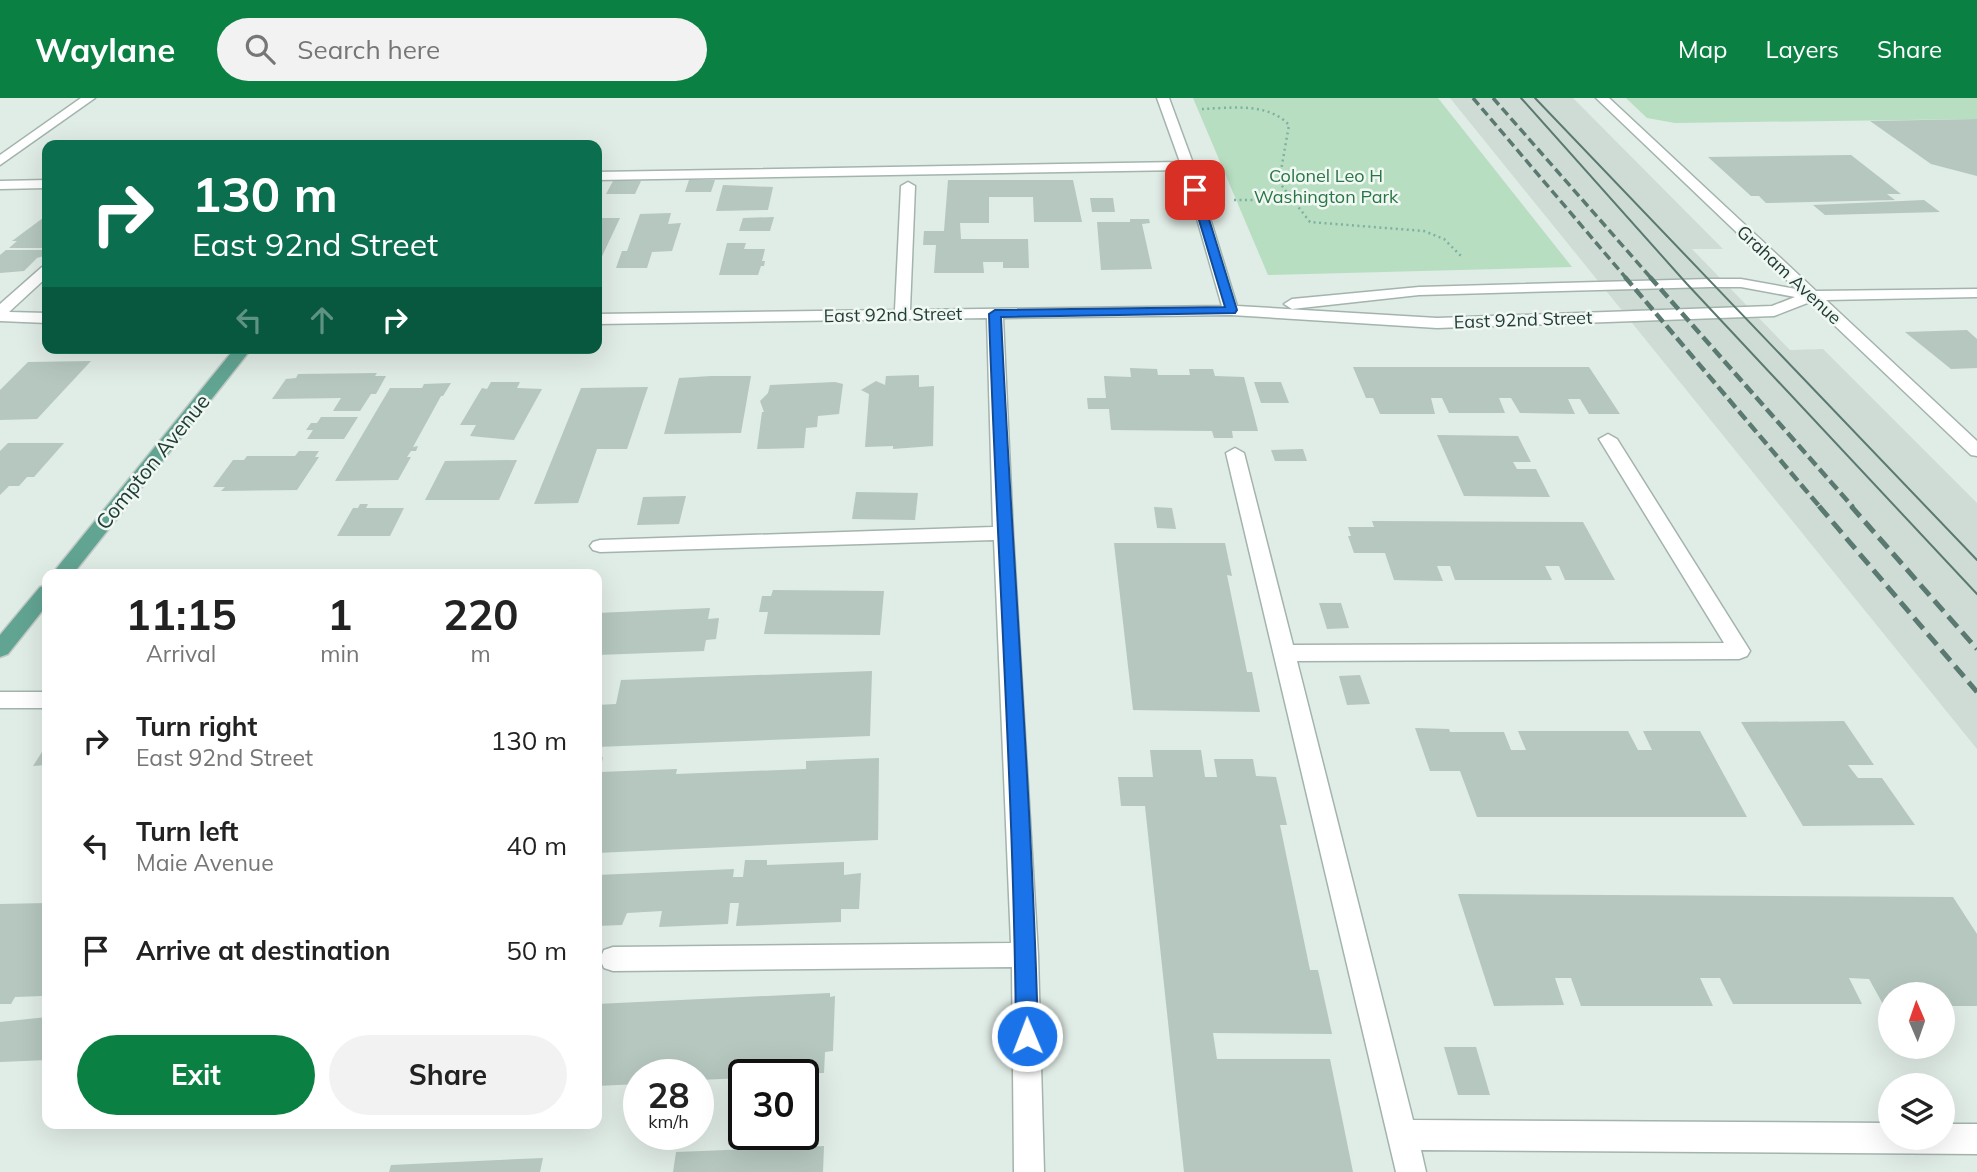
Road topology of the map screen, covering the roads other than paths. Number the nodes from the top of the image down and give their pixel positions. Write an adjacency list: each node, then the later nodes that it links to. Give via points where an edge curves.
1 (89, 98): 4 (street)
2 (1163, 98): 5 (street)
3 (1602, 98): 12 (street, Graham Avenue)
4 (0, 161)
5 (1188, 166): 6 (street); 13 (street)
6 (602, 176)
7 (42, 184): 8 (street)
8 (0, 185)
9 (908, 186): 16 (street)
10 (42, 275): 14 (street)
11 (1977, 293): 12 (street, East 92nd Street)
12 (1812, 296): 13 (street, East 92nd Street, via 1741,283 1419,290); 13 (street, East 92nd Street, via 1774,311 1437,323); 21 (street, Graham Avenue)
13 (1231, 310): 15 (street, East 92nd Street)
14 (0, 314): 17 (street)
15 (995, 314): 16 (street, East 92nd Street); 23 (street)
16 (902, 315): 18 (street, East 92nd Street)
17 (42, 318)
18 (602, 319)
19 (238, 354): 25 (main road, Compton Avenue)
20 (1608, 439): 28 (street, via 1738,651)
21 (1977, 451)
22 (1236, 453): 28 (street)
23 (1003, 533): 24 (street); 31 (street)
24 (600, 546)
25 (66, 569)
26 (42, 598): 27 (main road)
27 (0, 649)
28 (1284, 653): 33 (street)
29 (42, 700): 30 (street)
30 (0, 701)
31 (1026, 955): 32 (street); 35 (street)
32 (613, 959)
33 (1402, 1136): 34 (street); 36 (street)
34 (1977, 1139)
35 (1030, 1172)
36 (1411, 1172)

